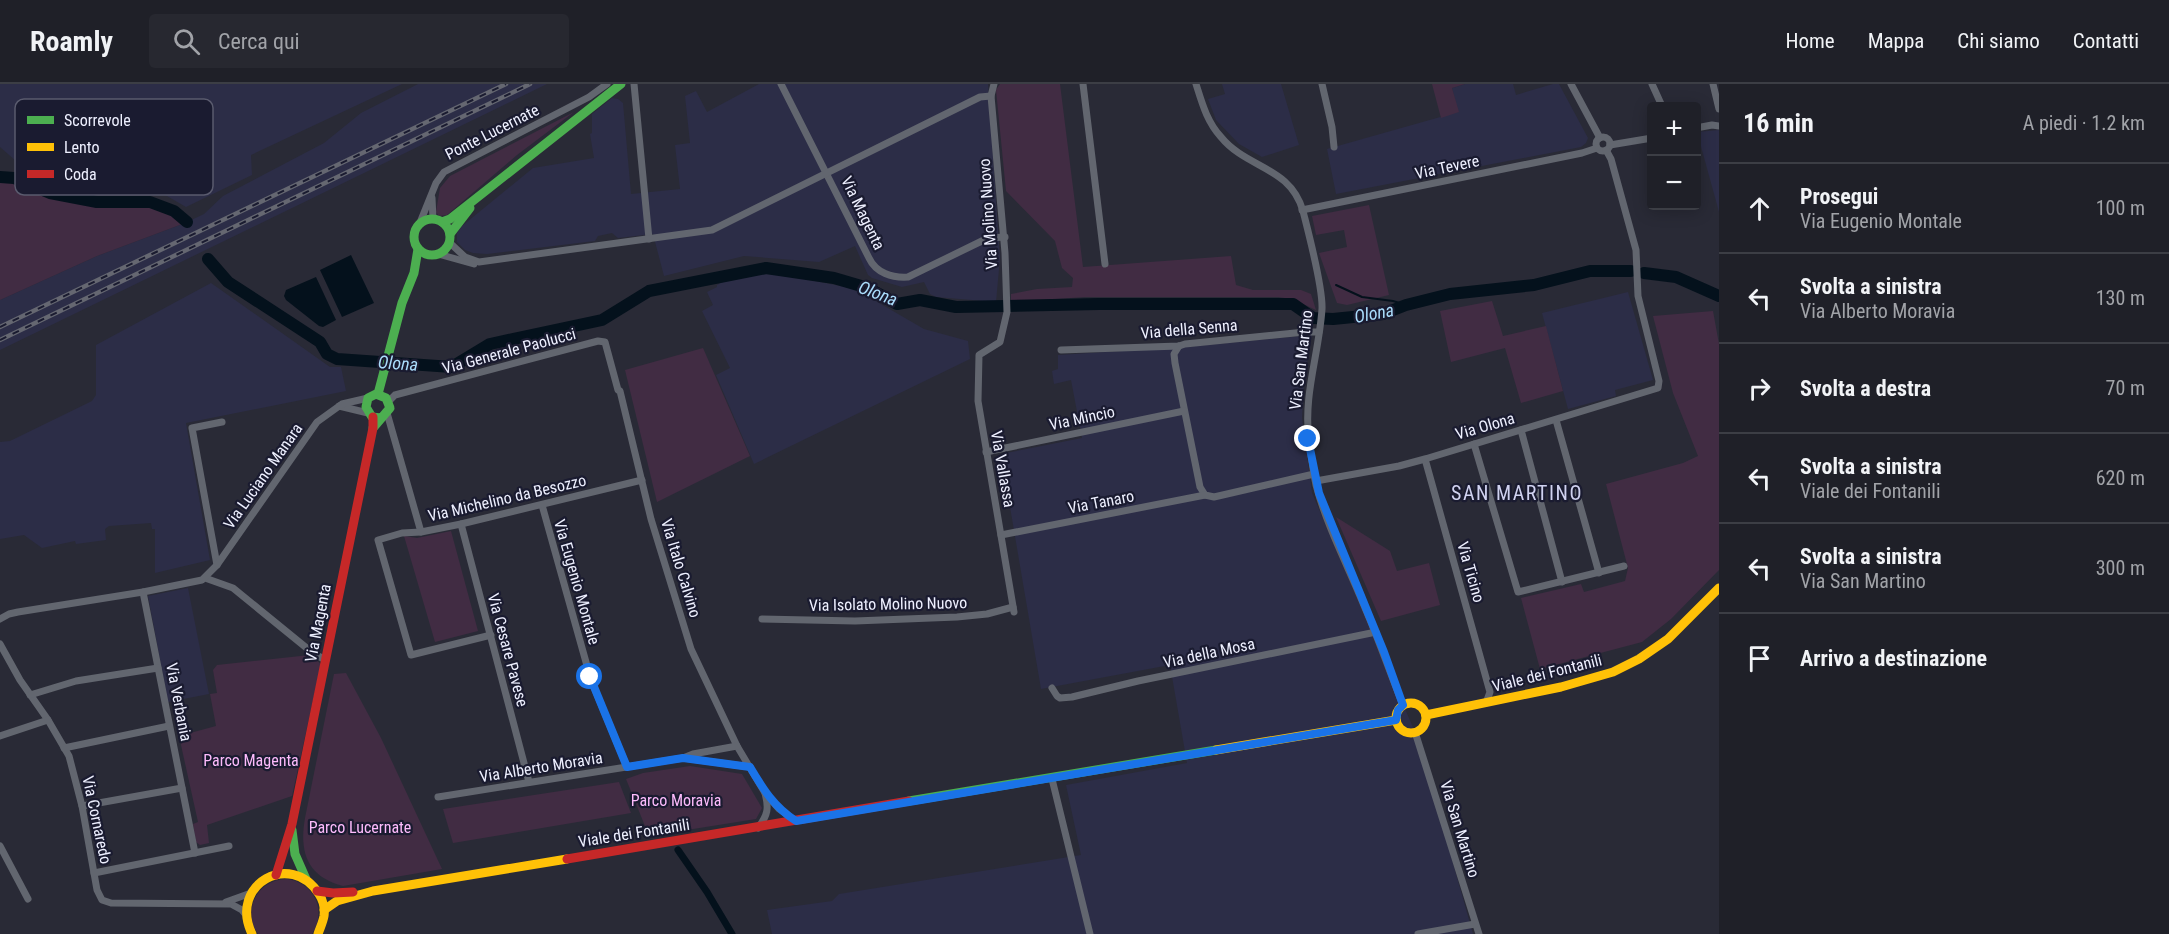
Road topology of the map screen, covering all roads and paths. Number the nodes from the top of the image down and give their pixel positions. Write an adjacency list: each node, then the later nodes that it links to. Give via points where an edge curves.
1 (607, 84): 25 (street, Ponte Lucernate, via 599,92 444,172)
2 (621, 84): 24 (main road)
3 (634, 84): 31 (street)
4 (781, 84): 23 (street, Via Magenta)
5 (993, 84): 12 (street, Via Molino Nuovo)
6 (1083, 84): 35 (street)
7 (1196, 84): 26 (street, Via San Martino, via 1221,138 1289,184)
8 (1322, 84): 20 (street)
9 (1571, 84): 18 (street)
10 (1652, 84): 14 (street)
11 (1713, 84): 13 (street)
12 (991, 96): 23 (street, Via Magenta, via 980,97); 29 (street, Via Molino Nuovo)
13 (1718, 101): 15 (street)
14 (1660, 102)
15 (1719, 109)
16 (1719, 126): 17 (street)
17 (1701, 128)
18 (1600, 138): 21 (street, via 1607,138); 22 (street)
19 (1647, 139): 21 (street)
20 (1334, 147)
21 (1608, 147): 22 (street); 47 (street, Via Olona, via 1636,250 1637,285 1659,386)
22 (1597, 148): 26 (street, Via Tevere)
23 (826, 173): 29 (street, Via Magenta, via 872,264 887,274 912,276 988,238); 31 (street, Via Magenta, via 712,230)
24 (484, 193): 27 (main road, via 450,219); 30 (main road)
25 (431, 196): 27 (street); 28 (street, Ponte Lucernate)
26 (1302, 210): 37 (street, Via San Martino, via 1320,291)
27 (437, 221): 28 (main road); 30 (main road)
28 (419, 225): 32 (main road, via 414,236)
29 (1005, 237): 39 (street, Via Molino Nuovo, via 1007,312)
30 (450, 238): 33 (main road, via 444,251); 34 (street, Via Magenta, via 465,257)
31 (649, 239): 34 (street, Via Magenta)
32 (418, 249): 33 (main road); 36 (main road)
33 (434, 255): 34 (street, Via Magenta, via 469,263); 36 (main road)
34 (488, 262)
35 (1105, 264)
36 (414, 273): 42 (main road, via 388,357)
37 (1319, 329): 40 (street, Via della Senna); 53 (street, Via San Martino, via 1307,418)
38 (603, 341): 42 (street, Via Generale Paolucci); 54 (street, Via Italo Calvino)
39 (1000, 342): 51 (street, Via Vallassa, via 980,352 978,357 978,401)
40 (1179, 346): 41 (street, Via della Senna); 45 (street, via 1174,358)
41 (1061, 350)
42 (384, 397): 43 (main road); 46 (main road, via 390,408)
43 (368, 398): 44 (street, Via Luciano Manara); 46 (main road, via 366,405)
44 (339, 406): 46 (street); 61 (street, Via Luciano Manara, via 316,422)
45 (1185, 411): 51 (street, Via Mincio); 55 (street, via 1200,487)
46 (377, 415): 58 (street); 73 (main road, Via Magenta)
47 (1556, 420): 49 (street, Via Olona); 62 (street)
48 (222, 422): 61 (street, via 192,428)
49 (1521, 430): 50 (street, Via Olona); 64 (street)
50 (1474, 444): 52 (street, Via Olona); 64 (street, via 1518,592)
51 (986, 452): 59 (street, Via Vallassa)
52 (1425, 459): 53 (street, Via Olona); 76 (street, Via Ticino)
53 (1315, 477): 55 (street, Via Tanaro); 70 (street, Via San Martino, via 1332,529)
54 (642, 480): 56 (street, Via Michelino da Besozzo); 87 (street, Via Italo Calvino, via 691,649)
55 (1205, 495): 59 (street, Via Tanaro)
56 (542, 505): 57 (street, Via Michelino da Besozzo); 90 (street, Via Eugenio Montale, via 591,680)
57 (461, 524): 58 (street, Via Michelino da Besozzo); 71 (street, Via Cesare Pavese)
58 (421, 532): 71 (street, Via Michelino da Besozzo, via 378,540 411,655)
59 (1001, 535): 67 (street, Via Vallassa)
60 (1624, 566): 62 (street)
61 (216, 567): 63 (street, Via Luciano Manara)
62 (1599, 573): 64 (street)
63 (205, 578): 66 (street); 73 (street, via 233,588)
64 (1562, 582)
65 (1719, 588): 78 (main road, Viale dei Fontanili, via 1668,639 1627,666 1588,681)
66 (143, 592): 69 (street, via 18,612); 74 (street, Via Verbania)
67 (1014, 609): 68 (street, Via Isolato Molino Nuovo, via 957,617)
68 (762, 619)
69 (0, 620)
70 (1376, 632): 75 (street, Via della Mosa, via 1072,698 1060,698); 80 (street, Via San Martino)
71 (491, 635): 93 (street, Via Cesare Pavese)
72 (0, 644): 77 (street, Via Cornaredo)
73 (326, 660): 99 (main road, Via Magenta)
74 (158, 668): 77 (street, via 76,681); 84 (street, Via Verbania)
75 (1052, 688)
76 (1490, 692): 78 (street); 79 (street)
77 (30, 695): 82 (street, Via Cornaredo)
78 (1501, 700): 79 (main road, Viale dei Fontanili)
79 (1486, 703): 81 (main road, Viale dei Fontanili)
80 (1403, 705): 81 (main road, via 1418,705); 83 (main road)
81 (1426, 715): 85 (main road, via 1425,725)
82 (48, 720): 86 (street); 88 (street, Via Cornaredo)
83 (1396, 720): 85 (main road, via 1403,731); 92 (main road, Viale dei Fontanili)
84 (169, 726): 88 (street); 94 (street, Via Verbania)
85 (1415, 732): 114 (street, Via San Martino)
86 (0, 736)
87 (738, 746): 89 (street, Via Alberto Moravia); 91 (street, Via Italo Calvino)
88 (64, 748): 97 (street, Via Cornaredo)
89 (683, 758): 90 (street, Via Alberto Moravia); 91 (street, Via Alberto Moravia)
90 (627, 767): 93 (street, Via Alberto Moravia)
91 (750, 767): 95 (street, Via Italo Calvino)
92 (1052, 778): 98 (main road, Viale dei Fontanili); 118 (street)
93 (529, 782): 96 (street, Via Alberto Moravia)
94 (182, 788): 97 (street); 103 (street, Via Verbania)
95 (765, 793): 98 (street, Via Italo Calvino); 100 (street, via 767,814)
96 (438, 797)
97 (82, 806): 104 (street, Via Cornaredo)
98 (796, 821): 100 (main road, Viale dei Fontanili)
99 (292, 824): 105 (main road, Via Magenta); 106 (main road, Via Magenta, via 295,854)
100 (758, 828): 108 (main road, Viale dei Fontanili)
101 (0, 846): 110 (street)
102 (230, 846): 103 (street)
103 (195, 853): 104 (street)
104 (94, 873): 111 (street, Via Cornaredo, via 99,896 105,902)
105 (276, 875): 106 (main road, via 288,873); 109 (main road)
106 (306, 879): 107 (main road)
107 (318, 891): 108 (main road, Viale dei Fontanili); 112 (main road)
108 (373, 891): 112 (main road, Viale dei Fontanili, via 337,901)
109 (251, 893): 111 (street, Via Cornaredo); 113 (main road)
110 (28, 899)
111 (221, 904): 113 (street, Via Cornaredo, via 231,904)
112 (324, 910): 117 (main road)
113 (246, 918): 115 (main road); 116 (main road)
114 (1475, 924): 119 (street); 120 (street, Via San Martino)
115 (242, 934)
116 (252, 934)
117 (318, 934)
118 (1090, 934)
119 (1418, 934)
120 (1479, 934)

